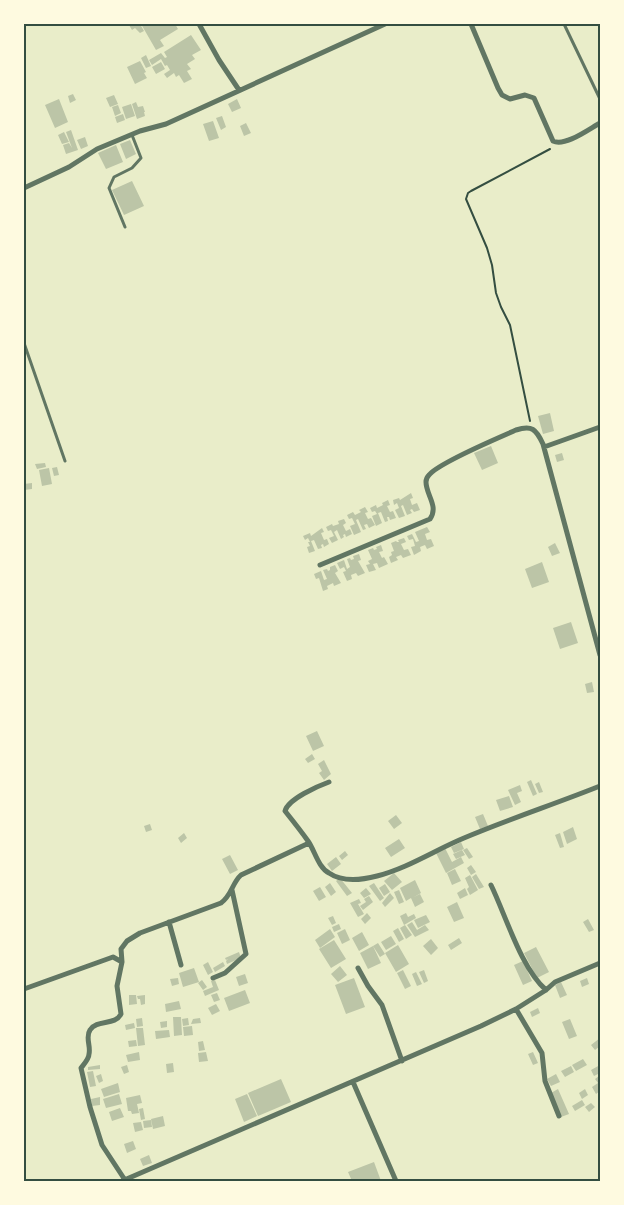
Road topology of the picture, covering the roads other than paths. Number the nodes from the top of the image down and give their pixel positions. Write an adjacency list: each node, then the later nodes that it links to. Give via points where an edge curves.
1 (199, 24): 5 (street)
2 (385, 24): 5 (street)
3 (471, 24): 7 (street, via 502,95 510,99 525,95 534,98 553,141 561,143)
4 (564, 24): 6 (lane)
5 (239, 90): 8 (street, via 166,124)
6 (600, 99)
7 (600, 123)
8 (132, 134): 9 (street); 10 (lane, via 141,158 129,170 116,175 109,188)
9 (24, 188)
10 (125, 227)
11 (24, 343): 14 (lane)
12 (600, 427): 13 (street)
13 (544, 448): 15 (street, via 536,431 525,427 448,462 429,474 426,484 434,510 430,519); 16 (street)
14 (65, 461)
15 (320, 565)
16 (600, 655)
17 (329, 782): 19 (street, via 313,788 285,809)
18 (600, 786): 19 (street, via 496,825 377,876 348,879 330,874)
19 (310, 843): 21 (street, via 241,875)
20 (491, 885): 29 (street, via 510,932 536,982)
21 (232, 890): 22 (street, via 221,903); 27 (street, via 246,954 225,973)
22 (169, 922): 23 (street, via 127,941 121,949); 25 (street)
23 (122, 962): 28 (street, via 113,957); 34 (street, via 118,986 121,1014 115,1020 95,1026 88,1033 89,1054 82,1068 102,1146)
24 (600, 963): 29 (street, via 555,982)
25 (181, 965)
26 (358, 968): 31 (street, via 382,1005)
27 (213, 978)
28 (24, 989)
29 (546, 990): 30 (street)
30 (516, 1009): 31 (street); 33 (street, via 542,1053 545,1081)
31 (402, 1060): 32 (street)
32 (353, 1082): 34 (street); 35 (street)
33 (559, 1116)
34 (123, 1181)
35 (396, 1181)

